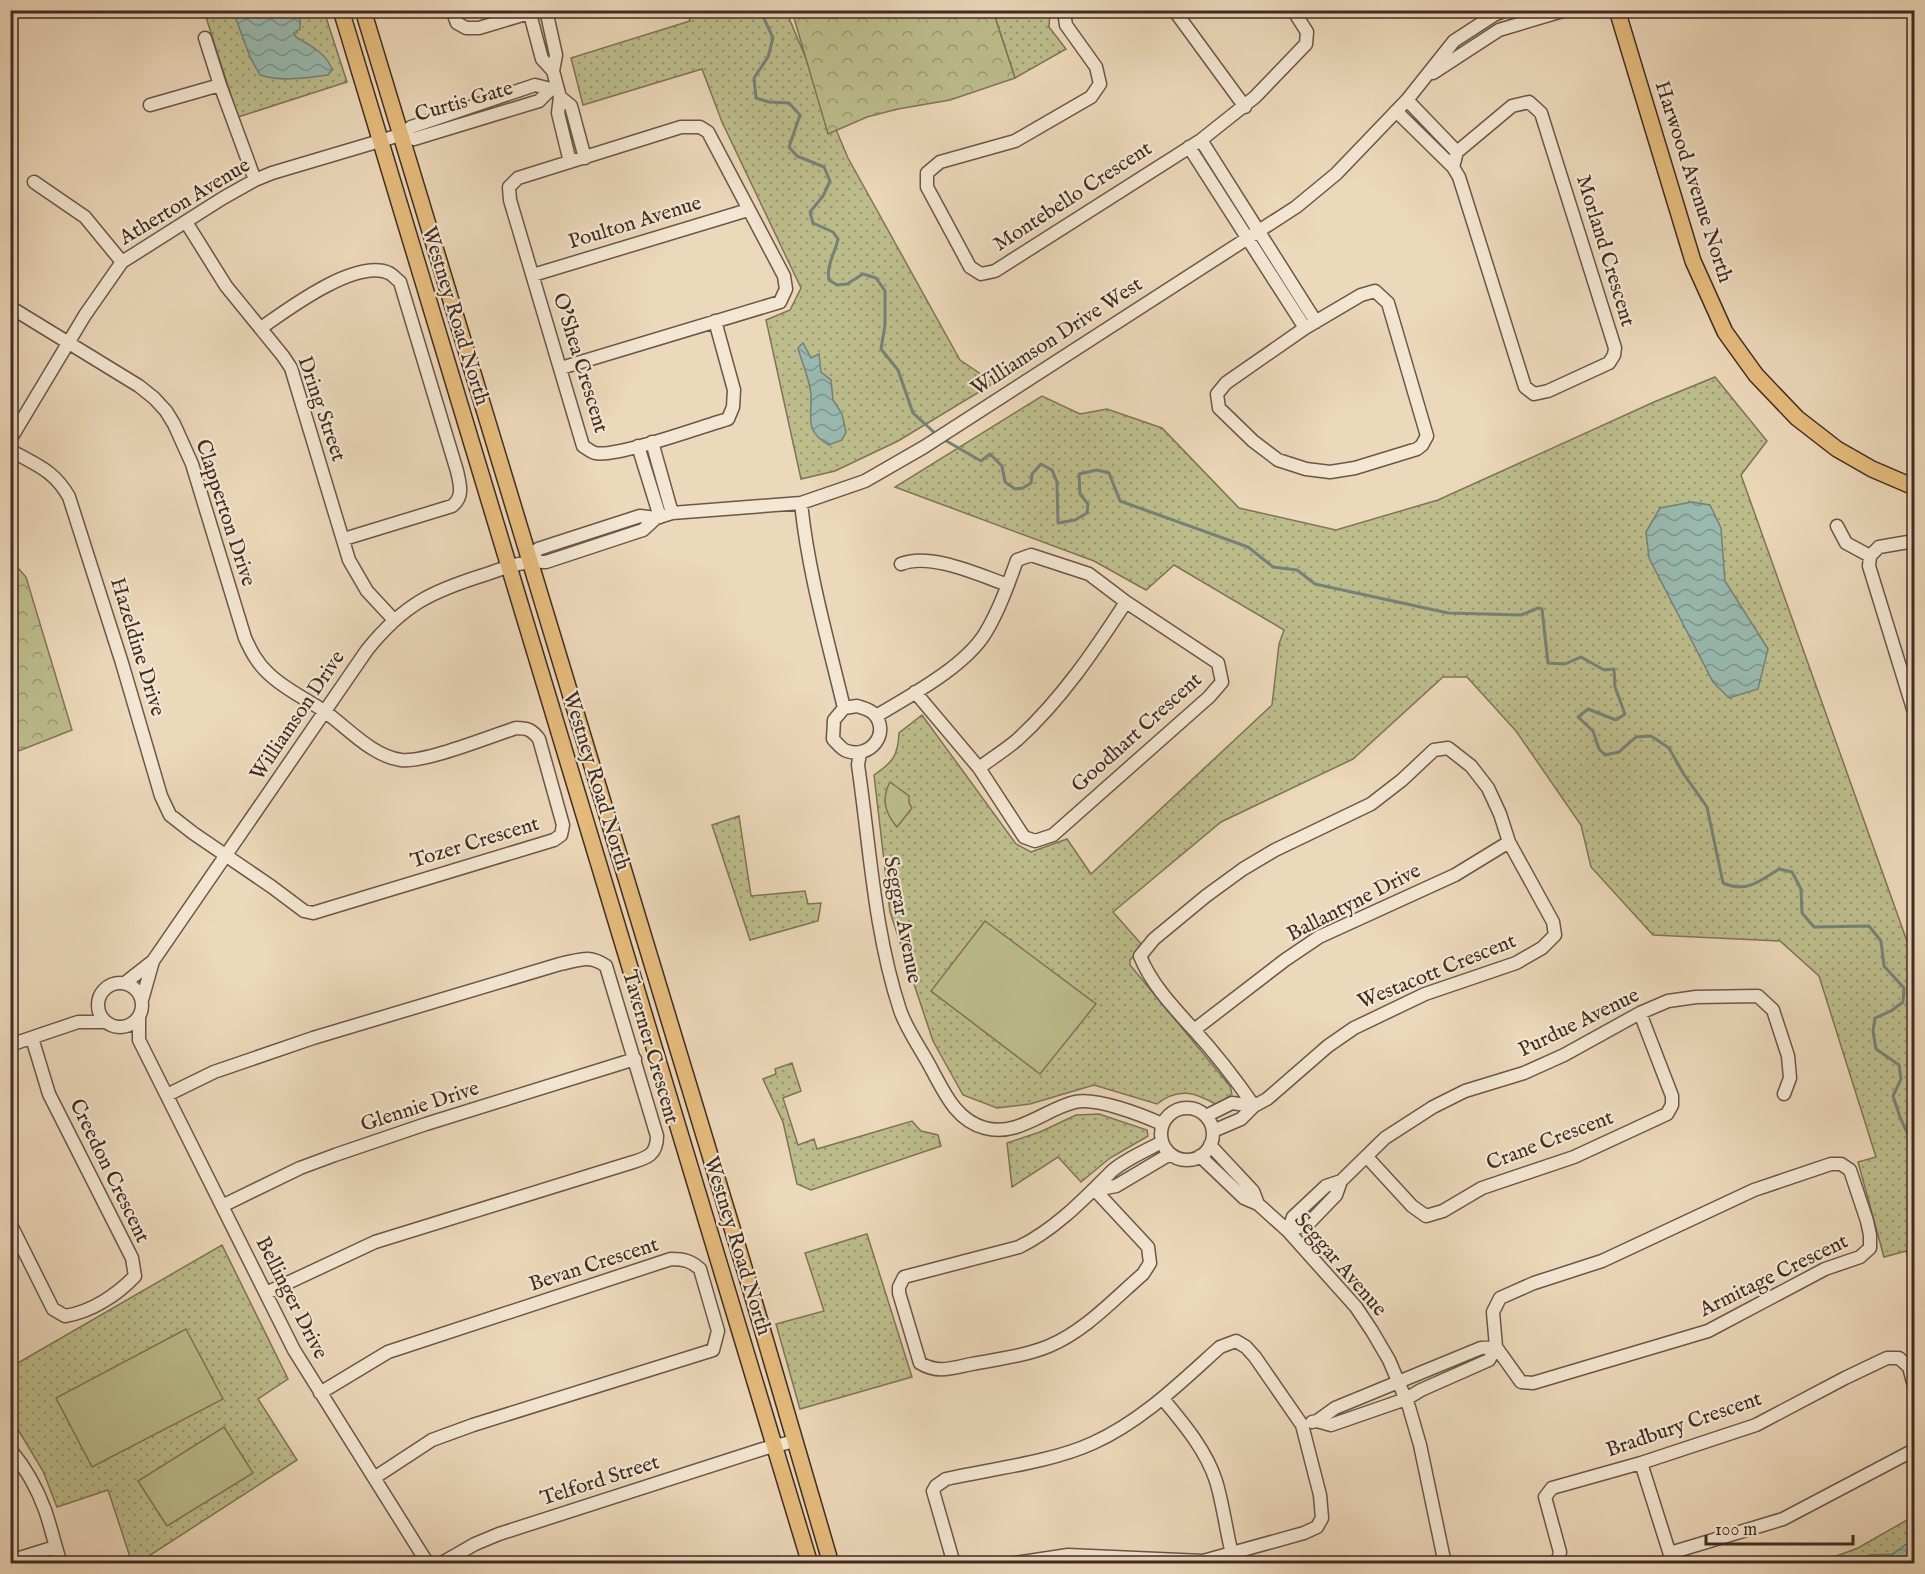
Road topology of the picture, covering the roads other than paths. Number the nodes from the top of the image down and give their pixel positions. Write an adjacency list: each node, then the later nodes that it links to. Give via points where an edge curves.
1 (341, 10): 22 (main road, Westney Road North)
2 (363, 10): 21 (main road, Westney Road North)
3 (452, 10): 11 (street, via 457,23 466,28)
4 (546, 10): 13 (street, via 556,55)
5 (1069, 10): 24 (street, Montebello Crescent, via 1066,25 1096,67 1100,84 1091,97 1015,141 940,162 927,172 927,187 970,267 981,274 994,271)
6 (1174, 10): 19 (street)
7 (1293, 10): 19 (street, Montebello Crescent, via 1307,32 1306,44)
8 (1506, 10): 14 (street, Williamson Drive West, via 1454,42)
9 (1566, 10): 14 (street, Williamson Drive West, via 1499,30)
10 (1617, 10): 46 (main road, Harwood Avenue North, via 1693,261 1725,332 1755,375 1797,418 1837,449)
11 (535, 12): 13 (street, via 542,59)
12 (205, 38): 15 (street)
13 (553, 71): 16 (street)
14 (1425, 78): 17 (street, Williamson Drive West)
15 (220, 85): 18 (street); 29 (street)
16 (556, 91): 21 (street, Curtis Gate, via 539,101 414,139); 26 (street, via 571,106); 27 (street)
17 (1407, 100): 20 (street, Williamson Drive West); 25 (street)
18 (150, 105)
19 (1245, 106): 23 (street, Montebello Crescent)
20 (1396, 111): 28 (street, Morland Crescent); 33 (street, Williamson Drive West, via 1336,174)
21 (400, 135): 22 (street, Atherton Avenue); 53 (main road, Westney Road North)
22 (379, 140): 29 (street, Atherton Avenue); 55 (main road, Westney Road North)
23 (1201, 140): 24 (street, Montebello Crescent); 33 (street)
24 (1189, 147): 33 (street)
25 (1457, 152): 28 (street); 28 (street, Morland Crescent, via 1512,106 1530,102 1541,113 1615,348 1608,363 1548,391 1534,394 1525,387)
26 (585, 158): 27 (street, O'Shea Crescent); 31 (street, O'Shea Crescent, via 681,127 700,127 708,132)
27 (570, 162): 35 (street, O'Shea Crescent, via 518,178 509,187)
28 (1453, 168)
29 (255, 180): 32 (street, Atherton Avenue)
30 (34, 182): 34 (street, via 85,217)
31 (748, 210): 35 (street, Poulton Avenue); 37 (street, O'Shea Crescent, via 784,276 786,289 780,302)
32 (186, 222): 34 (street, Atherton Avenue); 39 (street, Dring Street, via 214,269)
33 (1253, 235): 38 (street); 47 (street, Williamson Drive West, via 924,447 865,481)
34 (122, 262): 40 (street, Atherton Avenue)
35 (533, 275): 41 (street, O'Shea Crescent)
36 (10, 307): 40 (street, Clapperton Drive)
37 (715, 321): 41 (street); 43 (street, O'Shea Crescent, via 734,390 728,418)
38 (1310, 325): 38 (street, via 1375,291 1388,303 1427,436 1417,449 1354,468 1306,469 1278,460 1219,408 1217,394 1226,383)
39 (261, 328): 50 (street, Dring Street, via 291,368); 50 (street, via 335,281 382,271 400,282 461,490 452,506)
40 (69, 342): 42 (street, Atherton Avenue); 61 (street, Clapperton Drive, via 139,386 166,411 192,464 244,638 254,656 280,684)
41 (561, 368): 44 (street, O'Shea Crescent, via 583,447 609,453)
42 (10, 440)
43 (652, 442): 44 (street, O'Shea Crescent); 48 (street)
44 (638, 447): 48 (street)
45 (10, 450): 67 (street, Hazeldine Drive, via 51,472 69,497 170,815)
46 (1914, 487)
47 (801, 503): 48 (street, Williamson Drive West); 60 (street)
48 (662, 516): 53 (street, Williamson Drive West, via 643,530 546,562)
49 (1837, 526): 52 (street, via 1846,543)
50 (344, 539): 58 (street, Dring Street, via 360,581)
51 (1914, 541): 52 (street, via 1879,547)
52 (1870, 556): 62 (street, via 1869,566)
53 (530, 561): 55 (street, Williamson Drive); 107 (main road, Westney Road North)
54 (901, 564): 56 (street, via 927,560)
55 (510, 566): 58 (street, Williamson Drive, via 429,594); 108 (main road, Westney Road North)
56 (1008, 585): 57 (street, Goodhart Crescent, via 1017,560 1031,555 1089,574); 59 (street, Goodhart Crescent, via 985,634 963,658)
57 (1126, 602): 65 (street, via 1065,690 1016,741); 65 (street, Goodhart Crescent, via 1218,663 1222,682 1209,697 1053,835 1035,841 1024,837)
58 (394, 620): 61 (street, Williamson Drive, via 367,650)
59 (915, 692): 63 (street, Goodhart Crescent); 65 (street, Goodhart Crescent)
60 (844, 708): 63 (street, via 857,706); 64 (street, via 834,720 833,739 845,751)
61 (324, 711): 67 (street, Williamson Drive); 67 (street, Tozer Crescent, via 374,749 402,760 428,757 516,728 533,731 563,825 561,835 313,913 304,912)
62 (1914, 712)
63 (876, 716): 64 (street, via 878,741)
64 (860, 753): 86 (street, Seggar Avenue, via 858,765 884,951 901,1013 951,1104 962,1117 985,1128 1005,1130 1077,1102 1092,1102)
65 (979, 768)
66 (1509, 842): 77 (street, Ballantyne Drive, via 1455,875 1319,937); 77 (street, Westacott Crescent, via 1488,788 1471,766 1448,748 1434,750 1371,804 1243,869 1154,939 1140,956 1146,972); 84 (street, Westacott Crescent, via 1553,922 1555,935 1516,963 1425,994 1354,1028 1267,1100)
67 (226, 856): 68 (street, Williamson Drive)
68 (153, 961): 69 (street, Williamson Drive); 70 (street, Williamson Drive)
69 (125, 982): 70 (street, via 137,990); 71 (street, via 108,986)
70 (142, 1000): 73 (street)
71 (98, 1003): 74 (street); 75 (street, via 99,1014)
72 (1640, 1013): 82 (street, Purdue Avenue, via 1668,1001 1758,996 1773,1010 1788,1056 1790,1078); 92 (street, Purdue Avenue, via 1524,1073 1465,1091 1433,1107 1385,1138); 92 (street, Crane Crescent, via 1672,1096 1667,1114 1574,1157 1482,1188 1443,1211 1426,1216)
73 (139, 1018): 76 (street); 79 (street, Bellinger Drive)
74 (78, 1022): 75 (street); 78 (street)
75 (106, 1022): 76 (street)
76 (119, 1027): 79 (street, Bellinger Drive)
77 (1194, 1030): 84 (street, Westacott Crescent)
78 (32, 1038): 80 (street); 96 (street, Creedon Crescent, via 49,1094 132,1258 135,1276 125,1287 82,1313 65,1316 53,1308)
79 (139, 1040): 83 (street, Bellinger Drive)
80 (10, 1045)
81 (635, 1059): 83 (street, Taverner Crescent, via 606,966 586,957 313,1038 214,1072); 95 (street, Glennie Drive, via 335,1155); 98 (street, Taverner Crescent, via 657,1136 657,1146 645,1159 375,1242)
82 (1784, 1094)
83 (167, 1095): 95 (street, Bellinger Drive)
84 (1254, 1106): 85 (street, via 1232,1104); 87 (street, Westacott Crescent, via 1241,1119)
85 (1206, 1116): 86 (street, via 1182,1108 1167,1116); 87 (street)
86 (1162, 1124): 88 (street)
87 (1213, 1131): 89 (street)
88 (1162, 1142): 90 (street); 93 (street, via 1111,1172)
89 (1210, 1145): 91 (street); 94 (street, Seggar Avenue, via 1253,1191)
90 (1170, 1154): 91 (street, via 1185,1160); 93 (street, via 1116,1186)
91 (1200, 1156): 94 (street, Seggar Avenue, via 1244,1198)
92 (1367, 1158): 97 (street, Purdue Avenue, via 1299,1210)
93 (1095, 1190): 93 (street, via 1036,1238 1019,1246 904,1277 899,1293 920,1363 939,1371 1049,1346 1074,1332 1143,1274 1150,1263 1148,1247)
94 (1258, 1204): 97 (street, Seggar Avenue)
95 (222, 1206): 98 (street, Bellinger Drive)
96 (10, 1223)
97 (1288, 1231): 100 (street, Seggar Avenue, via 1356,1307 1389,1360)
98 (266, 1293): 102 (street, Bellinger Drive)
99 (1496, 1347): 99 (street, Armitage Crescent, via 1521,1383 1533,1383 1708,1331 1825,1269 1860,1257 1870,1248 1870,1235 1850,1170 1841,1164 1831,1164 1754,1191 1602,1261 1500,1298 1494,1312); 100 (street, via 1481,1348); 104 (street, via 1489,1360)
100 (1398, 1383): 104 (street, Seggar Avenue); 105 (street, via 1335,1408)
101 (1914, 1386): 111 (street, Bradbury Crescent, via 1909,1367 1899,1358 1887,1358 1756,1425)
102 (320, 1393): 112 (street, Bellinger Drive); 112 (street, Bevan Crescent, via 388,1352 671,1259 683,1259 700,1269 718,1331 712,1350 432,1440)
103 (1163, 1399): 106 (street, via 1220,1347 1236,1341 1255,1357); 114 (street, via 1207,1459 1216,1480); 122 (street, via 1093,1443 940,1482 933,1491)
104 (1407, 1399): 105 (street, via 1331,1425); 124 (street, Seggar Avenue)
105 (1317, 1421): 106 (street)
106 (1302, 1425): 114 (street, via 1322,1518 1317,1527 1304,1533)
107 (795, 1441): 108 (street, Telford Street); 121 (main road, Westney Road North)
108 (775, 1445): 119 (street, Telford Street, via 499,1534); 120 (main road, Westney Road North)
109 (10, 1449): 113 (street, via 45,1510)
110 (1914, 1450): 115 (street, via 1783,1519)
111 (1641, 1463): 115 (street); 125 (street, Bradbury Crescent, via 1552,1488 1545,1497 1560,1552)
112 (374, 1478): 118 (street, Bellinger Drive)
113 (55, 1547): 116 (street); 117 (street)
114 (1232, 1554): 123 (street, via 1203,1561 1068,1555)
115 (1672, 1558)
116 (10, 1561)
117 (61, 1563)
118 (428, 1563)
119 (440, 1563)
120 (810, 1563)
121 (831, 1563)
122 (954, 1563)
123 (1009, 1563)
124 (1445, 1563)
125 (1557, 1563)

